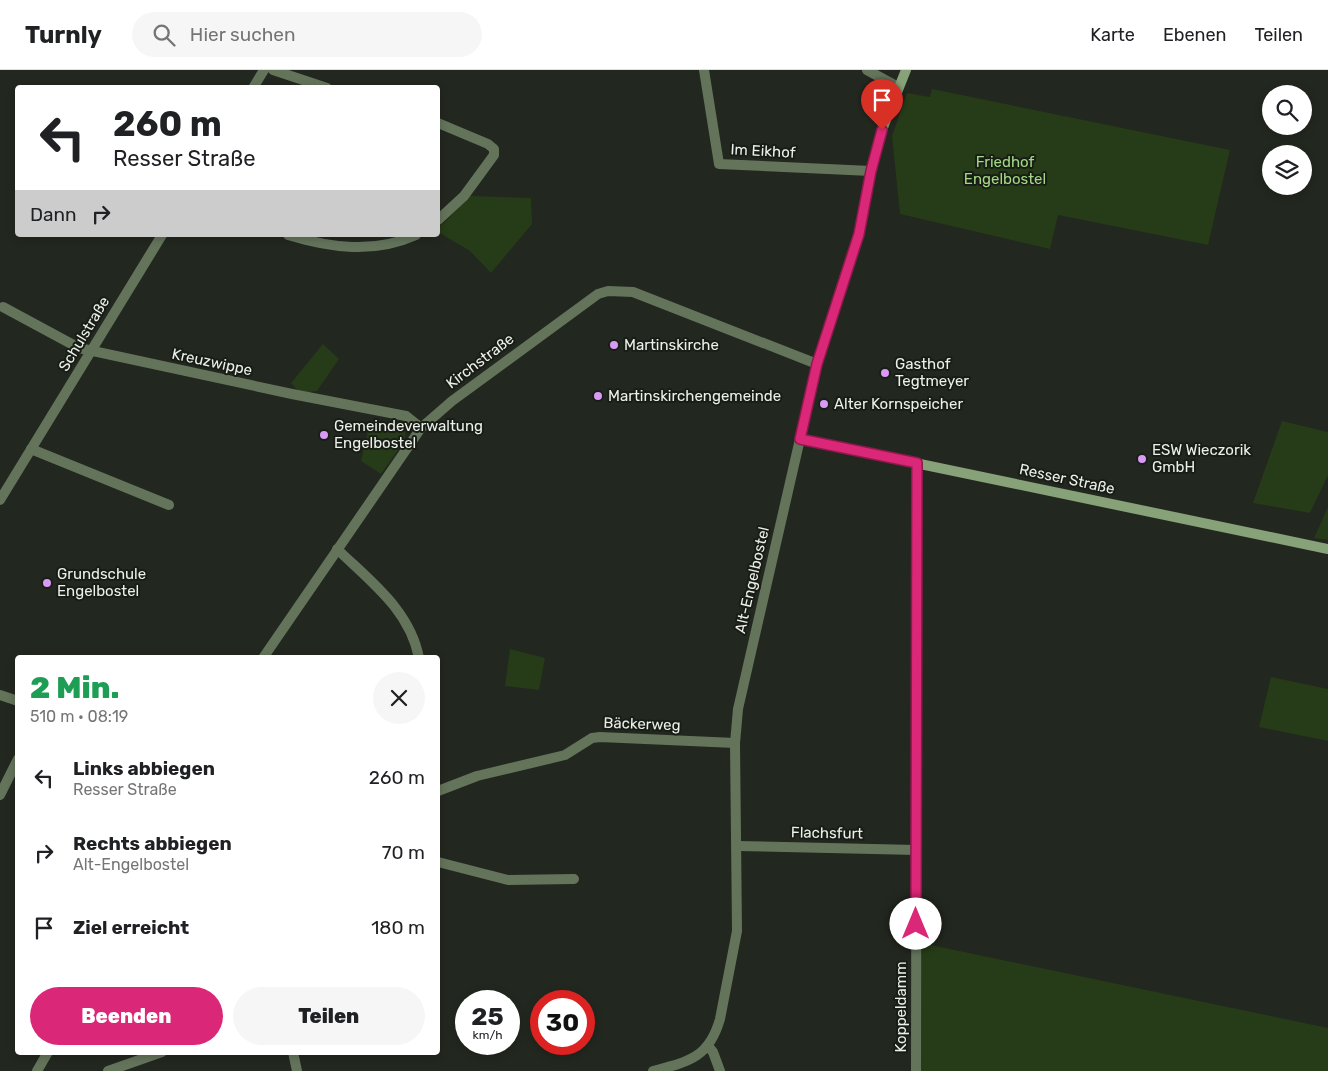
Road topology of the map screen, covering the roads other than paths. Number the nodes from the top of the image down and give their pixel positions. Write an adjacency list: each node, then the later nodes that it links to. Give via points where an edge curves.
1 (264, 70): 6 (street)
2 (273, 70): 7 (street)
3 (704, 70): 10 (street, Im Eikhof, via 719,164)
4 (867, 70): 8 (street)
5 (906, 70): 8 (main road, Alt-Engelbostel)
6 (255, 85)
7 (318, 85)
8 (898, 87): 10 (main road, Alt-Engelbostel)
9 (440, 125): 11 (street, via 494,149 494,155 464,196)
10 (871, 171): 17 (main road, Alt-Engelbostel, via 859,234)
11 (440, 218)
12 (161, 237): 16 (street, Schulstraße)
13 (297, 237): 14 (street, via 331,245 372,248)
14 (411, 237)
15 (3, 306): 16 (street, Kreuzwippe, via 79,348)
16 (91, 351): 18 (street, Kreuzwippe, via 406,416); 20 (street, Schulstraße)
17 (817, 364): 18 (street, Kirchstraße, via 633,292 608,291 588,299); 19 (main road, Alt-Engelbostel)
18 (421, 428): 24 (street, Kirchstraße)
19 (800, 439): 21 (main road, Resser Straße); 30 (street, Alt-Engelbostel, via 738,709)
20 (31, 450): 22 (street, Schulstraße); 23 (street)
21 (917, 463): 25 (main road, Resser Straße); 35 (street, Koppeldamm)
22 (0, 500)
23 (169, 505)
24 (336, 549): 26 (street, Kirchstraße); 27 (street, via 396,608 408,625)
25 (1328, 549)
26 (265, 655)
27 (418, 655)
28 (0, 695): 29 (street)
29 (15, 700)
30 (735, 743): 32 (street, Bäckerweg, via 592,738 565,755 477,776); 34 (street, Alt-Engelbostel)
31 (15, 765): 33 (street)
32 (440, 790)
33 (0, 795)
34 (737, 846): 35 (street, Flachsfurt); 38 (street, Alt-Engelbostel, via 738,931 720,1020)
35 (917, 850): 47 (street, Koppeldamm)
36 (440, 863): 37 (street, via 508,880)
37 (574, 880)
38 (708, 1046): 45 (street, Alt-Engelbostel, via 690,1060); 46 (street)
39 (46, 1055): 42 (street)
40 (153, 1055): 43 (street)
41 (294, 1055): 44 (street)
42 (36, 1071)
43 (108, 1071)
44 (297, 1071)
45 (653, 1071)
46 (720, 1071)
47 (916, 1071)

